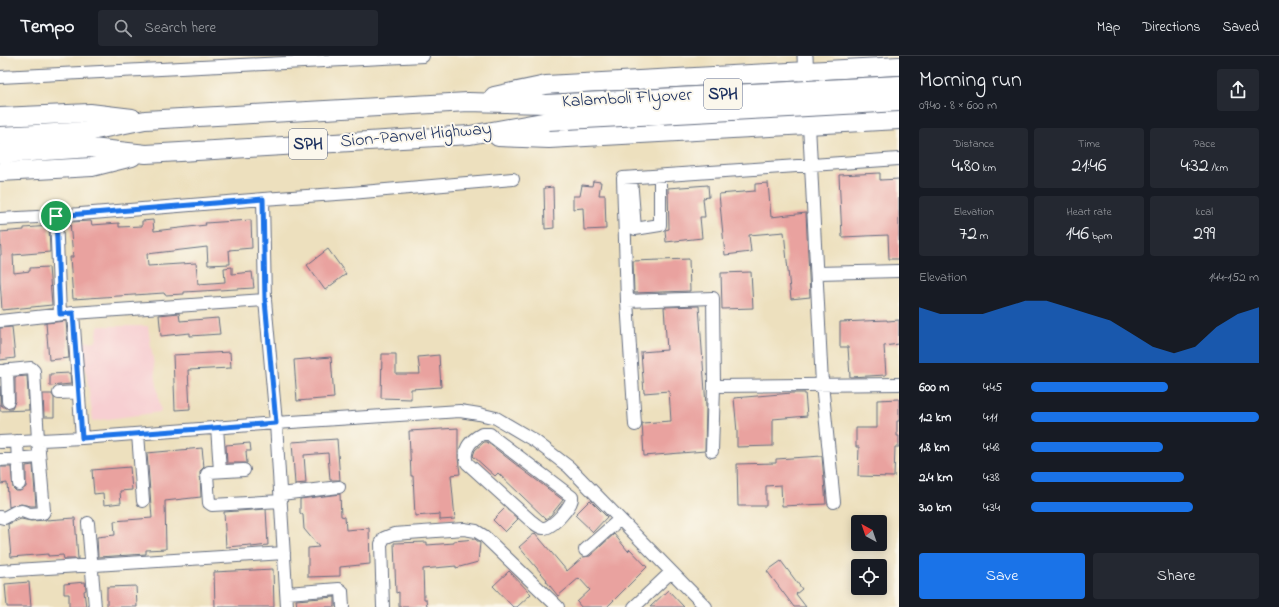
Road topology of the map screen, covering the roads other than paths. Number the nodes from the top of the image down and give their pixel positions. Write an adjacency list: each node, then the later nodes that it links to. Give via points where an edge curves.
1 (423, 56): 4 (street)
2 (805, 64): 3 (highway); 6 (highway, via 546,85); 12 (main road)
3 (899, 66)
4 (0, 77)
5 (899, 85): 8 (highway, Kalamboli Flyover / SPH, bridge)
6 (468, 102): 8 (highway, Sion-Panvel Highway / SPH); 10 (highway, Sion-Panvel Highway / SPH)
7 (899, 102): 8 (highway, Kalamboli Flyover / SPH, bridge)
8 (547, 112): 13 (highway, Sion-Panvel Highway / SPH)
9 (0, 117): 10 (highway, via 90,113)
10 (145, 120): 15 (highway, Sion-Panvel Highway / SPH)
11 (899, 120): 12 (highway)
12 (809, 125): 13 (highway, via 549,139); 19 (street)
13 (470, 135): 17 (highway, Sion-Panvel Highway / SPH)
14 (0, 136): 15 (highway, SPH)
15 (91, 140): 16 (highway, SPH); 17 (highway, Sion-Panvel Highway / SPH)
16 (0, 154)
17 (146, 154): 20 (highway, via 92,167)
18 (899, 159): 19 (street)
19 (811, 165): 21 (street); 28 (street)
20 (0, 172)
21 (660, 176): 22 (street); 22 (street, via 660,225 635,229)
22 (631, 178): 30 (street, via 623,178)
23 (512, 179): 24 (street)
24 (263, 199): 25 (street); 29 (street)
25 (56, 216): 26 (street); 32 (street)
26 (0, 219)
27 (899, 271): 28 (street)
28 (817, 273): 35 (street)
29 (265, 300): 31 (street); 42 (street)
30 (627, 301): 37 (street, via 713,298); 43 (street)
31 (73, 313): 32 (street); 38 (street)
32 (60, 314): 33 (street)
33 (0, 321)
34 (4, 370): 40 (street); 48 (street, via 31,368 34,371)
35 (822, 384): 36 (street); 37 (street); 62 (street)
36 (899, 384)
37 (714, 386): 51 (street)
38 (79, 392): 39 (street); 47 (street)
39 (59, 393)
40 (8, 401)
41 (496, 418): 42 (street, via 460,411); 46 (street); 59 (street, via 535,441 569,467)
42 (276, 423): 44 (street); 60 (street)
43 (635, 425)
44 (217, 428): 45 (street); 56 (street)
45 (138, 434): 47 (street); 61 (street)
46 (493, 436): 46 (street, via 482,434 469,443 466,452 467,463 540,528 550,527 570,505 572,497)
47 (82, 438): 48 (street)
48 (38, 440): 49 (street); 52 (street)
49 (17, 441): 50 (street); 53 (street)
50 (0, 442)
51 (712, 451)
52 (39, 457): 53 (street); 64 (street, via 43,513 30,514 22,511 4,518)
53 (18, 459): 54 (street); 57 (street)
54 (0, 460)
55 (244, 470): 56 (street)
56 (220, 471): 60 (street, via 207,474 209,503 212,505)
57 (19, 484)
58 (338, 487): 60 (street)
59 (589, 487): 63 (street); 65 (street)
60 (281, 497): 68 (street)
61 (143, 501)
62 (834, 502)
63 (566, 515)
64 (0, 517)
65 (620, 519): 67 (street); 71 (street)
66 (88, 523): 69 (street)
67 (585, 550)
68 (284, 553): 69 (street); 72 (street)
69 (91, 566): 70 (street); 73 (street)
70 (0, 571)
71 (671, 572): 78 (street); 79 (street)
72 (287, 593): 74 (street); 75 (street, via 340,589)
73 (96, 607)
74 (287, 607)
75 (343, 607)
76 (383, 607): 77 (street, via 381,544 384,538 394,534 464,529 476,531 484,536)
77 (558, 607)
78 (634, 607)
79 (706, 607)

